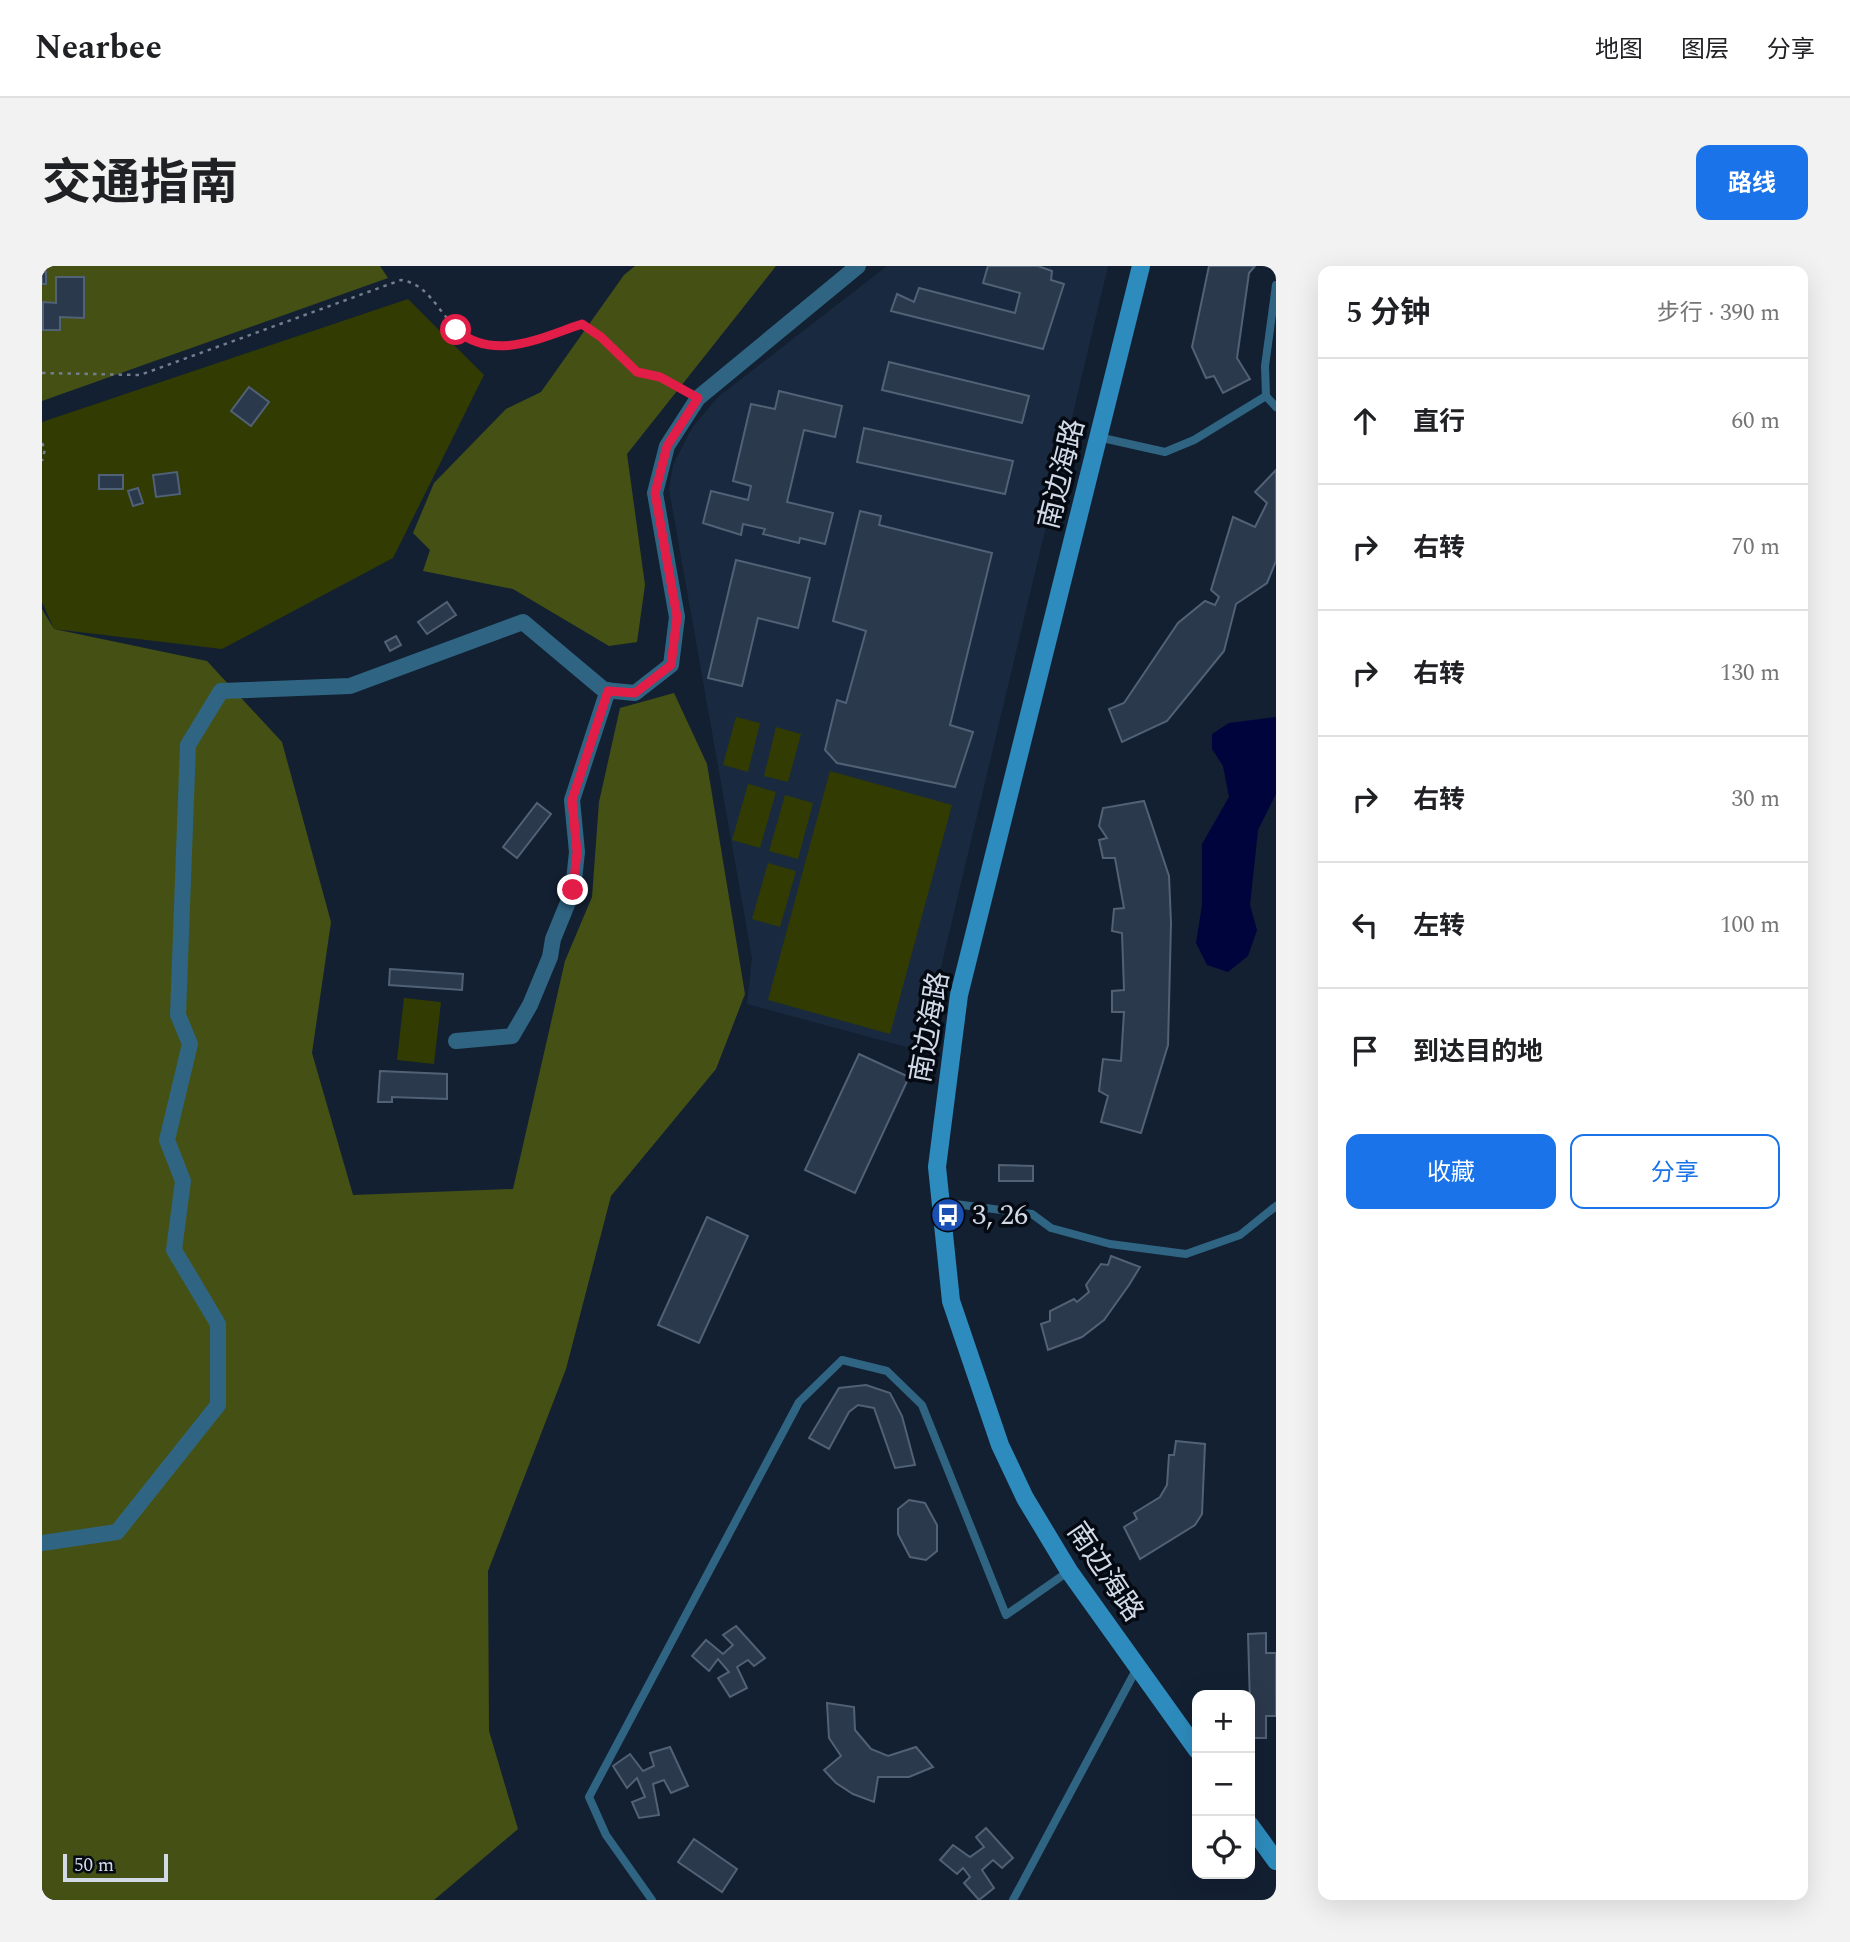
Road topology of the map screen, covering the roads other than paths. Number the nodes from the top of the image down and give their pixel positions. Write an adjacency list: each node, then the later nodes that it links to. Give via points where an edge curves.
1 (858, 266): 7 (street, via 698,398 667,446 655,493 677,617 671,665 635,693)
2 (1141, 266): 6 (street, 南边海路)
3 (1276, 285): 4 (lane, via 1265,366)
4 (1266, 396): 5 (lane); 6 (lane, via 1194,440 1165,452)
5 (1276, 407)
6 (1098, 437): 9 (street, 南边海路, via 959,995 940,1143)
7 (608, 691): 8 (street, via 572,800 577,852 573,890 530,1005 512,1036); 11 (street, via 523,622 350,687 221,691 188,746 178,1016 190,1044 167,1140 183,1181 174,1250 218,1324 218,1405 117,1532)
8 (456, 1041)
9 (940, 1202): 10 (lane, via 1032,1214 1051,1228 1074,1235 1186,1254 1240,1235); 12 (street, 南边海路, via 951,1301 1000,1445 1025,1498)
10 (1276, 1206)
11 (42, 1543)
12 (1069, 1571): 13 (street, 南边海路); 17 (lane, via 1006,1615 922,1405 887,1371 842,1360 799,1402 589,1797 606,1835)
13 (1138, 1666): 14 (street, 南边海路); 18 (lane)
14 (1192, 1743)
15 (1255, 1832): 16 (street)
16 (1276, 1861)
17 (652, 1900)
18 (1013, 1900)

